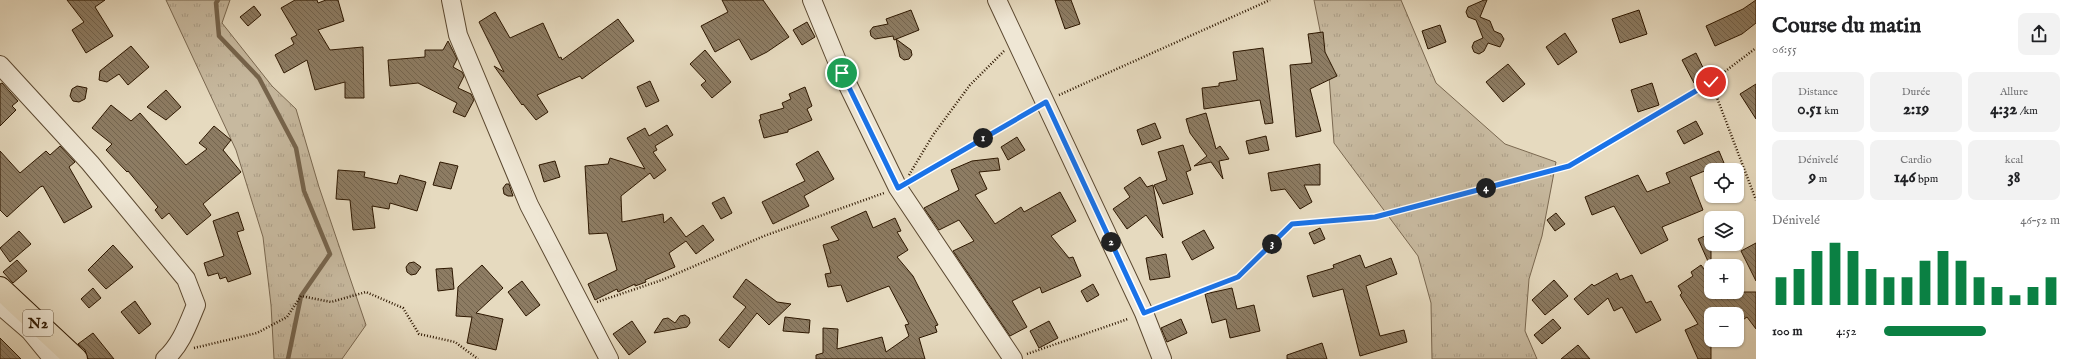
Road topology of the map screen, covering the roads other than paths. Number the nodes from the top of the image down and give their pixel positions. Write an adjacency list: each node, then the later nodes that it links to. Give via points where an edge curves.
1 (451, 0): 11 (street, via 458,35 528,205)
2 (812, 0): 8 (street, via 842,73 901,187)
3 (997, 0): 12 (street, via 1144,313)
4 (0, 65): 7 (street, via 90,163 186,278 196,305 184,335)
5 (0, 288): 10 (highway, N2)
6 (0, 305): 9 (street, via 30,331)
7 (168, 356)
8 (1017, 358)
9 (53, 359)
10 (76, 359)
11 (609, 359)
12 (1162, 359)

